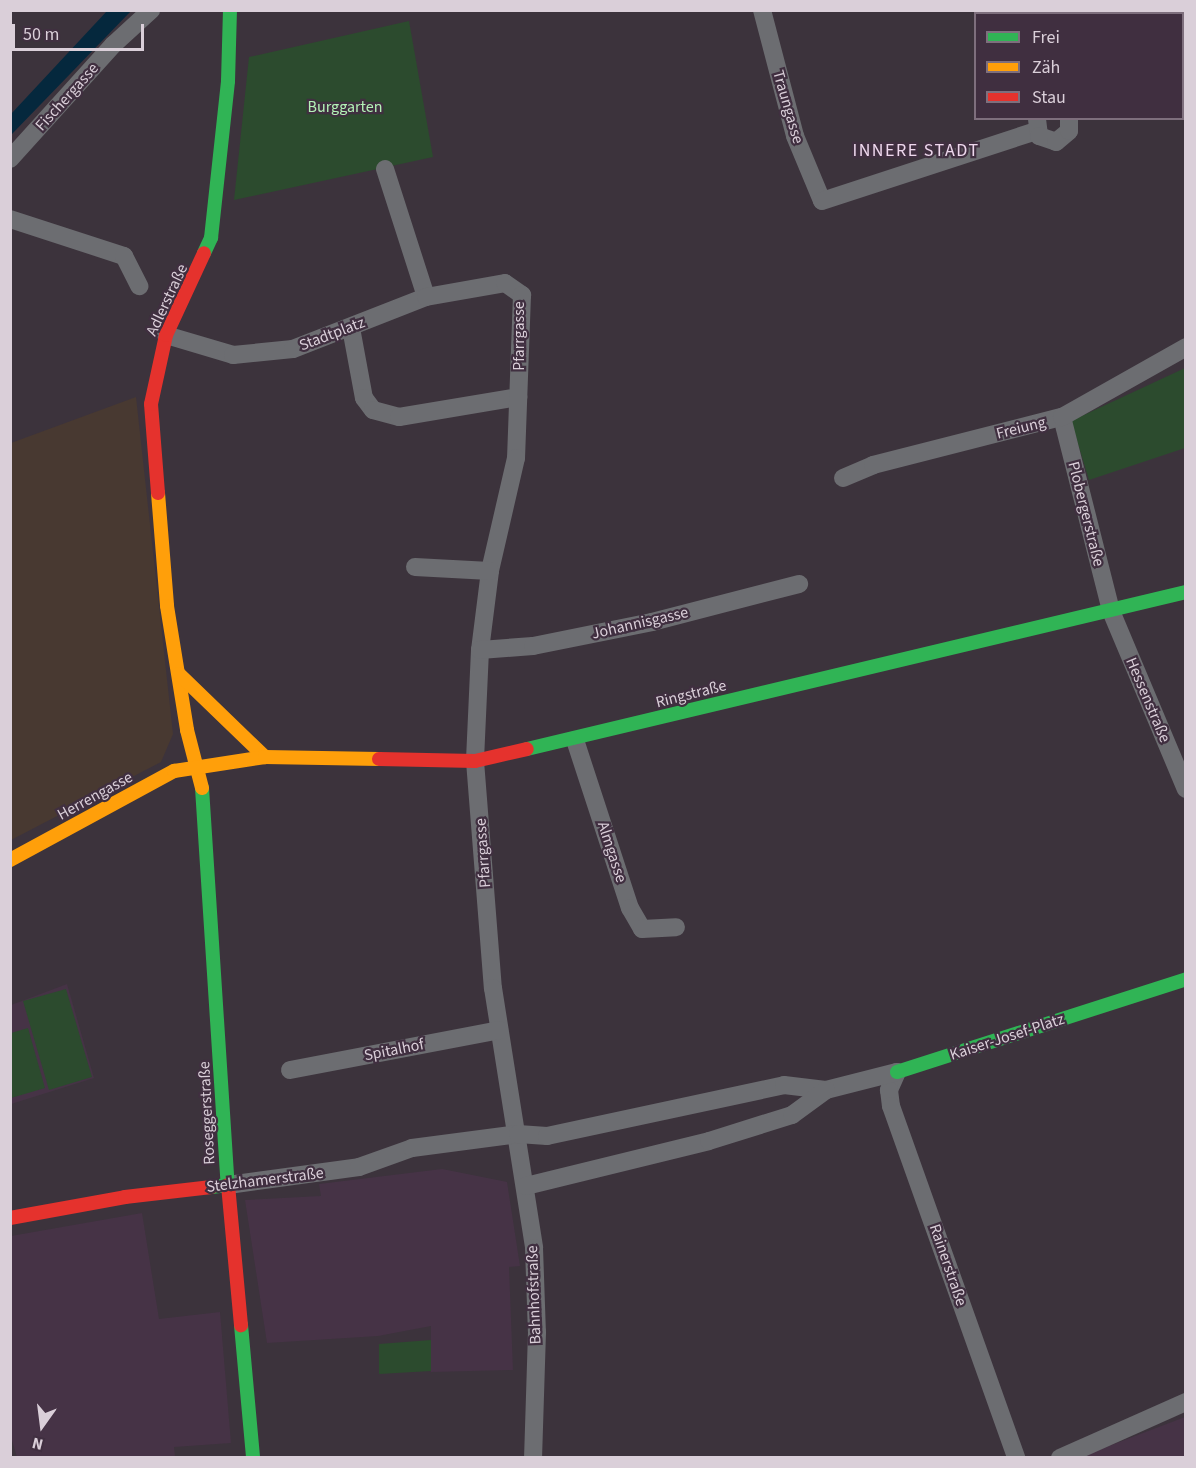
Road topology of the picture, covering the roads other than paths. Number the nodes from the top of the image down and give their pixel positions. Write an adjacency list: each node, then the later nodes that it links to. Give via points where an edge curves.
1 (151, 10): 6 (street, Fischergasse, via 113,45)
2 (230, 10): 13 (main road, Adlerstraße, via 228,81 211,238)
3 (762, 10): 5 (street, Traungasse, via 795,136 822,201)
4 (1070, 120): 5 (street, via 1069,131 1061,140 1044,140)
5 (1036, 125)
6 (10, 159)
7 (385, 170): 11 (street)
8 (10, 219): 10 (street, via 124,256)
9 (506, 283): 11 (street, Stadtplatz); 15 (street, Pfarrgasse, via 522,295)
10 (139, 286)
11 (426, 297): 12 (street, Stadtplatz)
12 (351, 328): 13 (street, Stadtplatz, via 293,349 233,355); 15 (street, via 364,398 373,410 399,417)
13 (166, 335): 24 (main road, Adlerstraße, via 151,404 167,606)
14 (1185, 347): 16 (street, Freiung)
15 (519, 397): 19 (street, Pfarrgasse, via 516,458)
16 (1062, 417): 17 (street, Freiung, via 873,465); 22 (street, Plobergerstraße)
17 (843, 478)
18 (415, 567): 19 (street)
19 (490, 571): 23 (street, Pfarrgasse)
20 (799, 584): 23 (street, Johannisgasse, via 630,626 533,646)
21 (1185, 592): 22 (main road, Ringstraße)
22 (1111, 610): 25 (main road, Ringstraße); 29 (street, Hessenstraße)
23 (480, 650): 27 (street, Pfarrgasse)
24 (179, 674): 26 (main road); 28 (main road, Adlerstraße)
25 (575, 740): 27 (main road, Ringstraße); 31 (street, Almgasse, via 630,908 642,929)
26 (265, 757): 27 (main road, Ringstraße); 28 (main road, Ringstraße)
27 (475, 761): 33 (street, Pfarrgasse)
28 (197, 766): 30 (main road, Herrengasse, via 174,771); 38 (main road, Roseggerstraße, via 203,793)
29 (1185, 789)
30 (10, 860)
31 (676, 927)
32 (1185, 979): 35 (main road, Kaiser-Josef-Platz)
33 (499, 1030): 34 (street, Spitalhof); 37 (street, Pfarrgasse)
34 (290, 1070)
35 (897, 1072): 36 (street, Kaiser-Josef-Platz); 44 (street, Rainerstraße, via 889,1090 891,1106)
36 (826, 1090): 37 (street, Kaiser-Josef-Platz, via 784,1085 547,1136); 39 (street, Kaiser-Josef-Platz, via 792,1115 709,1141)
37 (518, 1134): 38 (street, Stelzhamerstraße, via 412,1148 359,1167); 39 (street, Bahnhofstraße)
38 (228, 1185): 40 (main road, Stelzhamerstraße, via 125,1197); 42 (main road, Roseggerstraße)
39 (526, 1186): 43 (street, Bahnhofstraße, via 534,1248 537,1332)
40 (10, 1218)
41 (1185, 1402): 45 (street)
42 (253, 1458)
43 (533, 1458)
44 (1016, 1458)
45 (1059, 1458)

